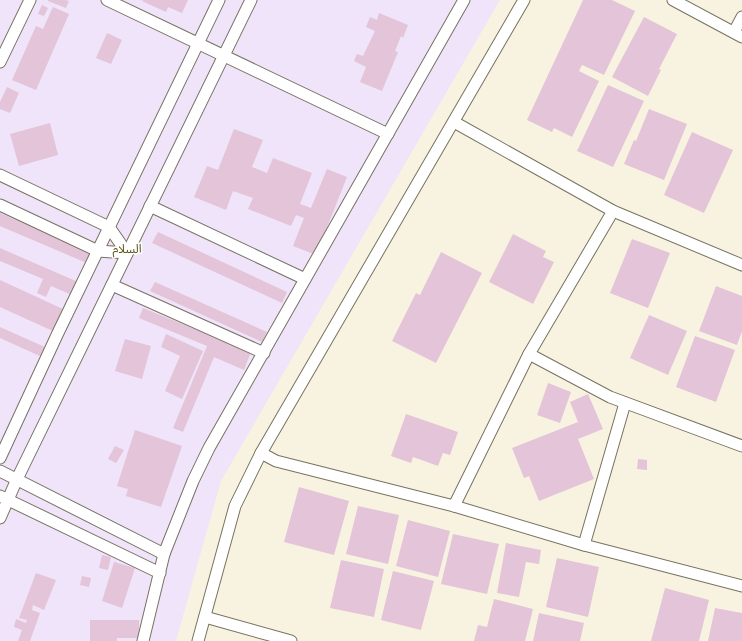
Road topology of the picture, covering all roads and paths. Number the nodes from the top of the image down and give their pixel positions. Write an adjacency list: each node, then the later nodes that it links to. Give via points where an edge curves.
1 (30, 0): 12 (street)
2 (108, 0): 10 (street)
3 (219, 0): 10 (street)
4 (251, 0): 11 (street)
5 (464, 0): 14 (street)
6 (524, 0): 13 (street)
7 (673, 0): 9 (street)
8 (742, 17): 9 (street)
9 (738, 34)
10 (198, 43): 11 (street); 19 (street)
11 (224, 56): 14 (street); 17 (street)
12 (0, 62)
13 (454, 122): 18 (street); 29 (street)
14 (388, 134): 23 (street)
15 (0, 175): 19 (street)
16 (0, 205): 20 (street)
17 (150, 206): 21 (street); 23 (street)
18 (613, 211): 22 (street); 26 (street)
19 (109, 227): 20 (street); 21 (street)
20 (98, 251): 21 (street); 30 (street)
21 (127, 253): 24 (street)
22 (742, 265)
23 (305, 279): 25 (street)
24 (112, 285): 25 (street); 32 (street)
25 (264, 352): 37 (street, via 209,448)
26 (529, 354): 27 (street); 34 (street)
27 (625, 403): 28 (street); 36 (street)
28 (742, 446)
29 (261, 453): 34 (street, via 276,461); 40 (street, via 235,506)
30 (0, 458)
31 (0, 470): 32 (street)
32 (17, 479): 33 (street); 37 (street)
33 (4, 498): 35 (street); 38 (street)
34 (454, 506): 36 (street)
35 (0, 518)
36 (584, 545): 39 (street)
37 (164, 554): 38 (street)
38 (160, 573): 41 (street)
39 (742, 585)
40 (205, 617): 42 (street); 43 (street)
41 (142, 641)
42 (198, 641)
43 (291, 641)

